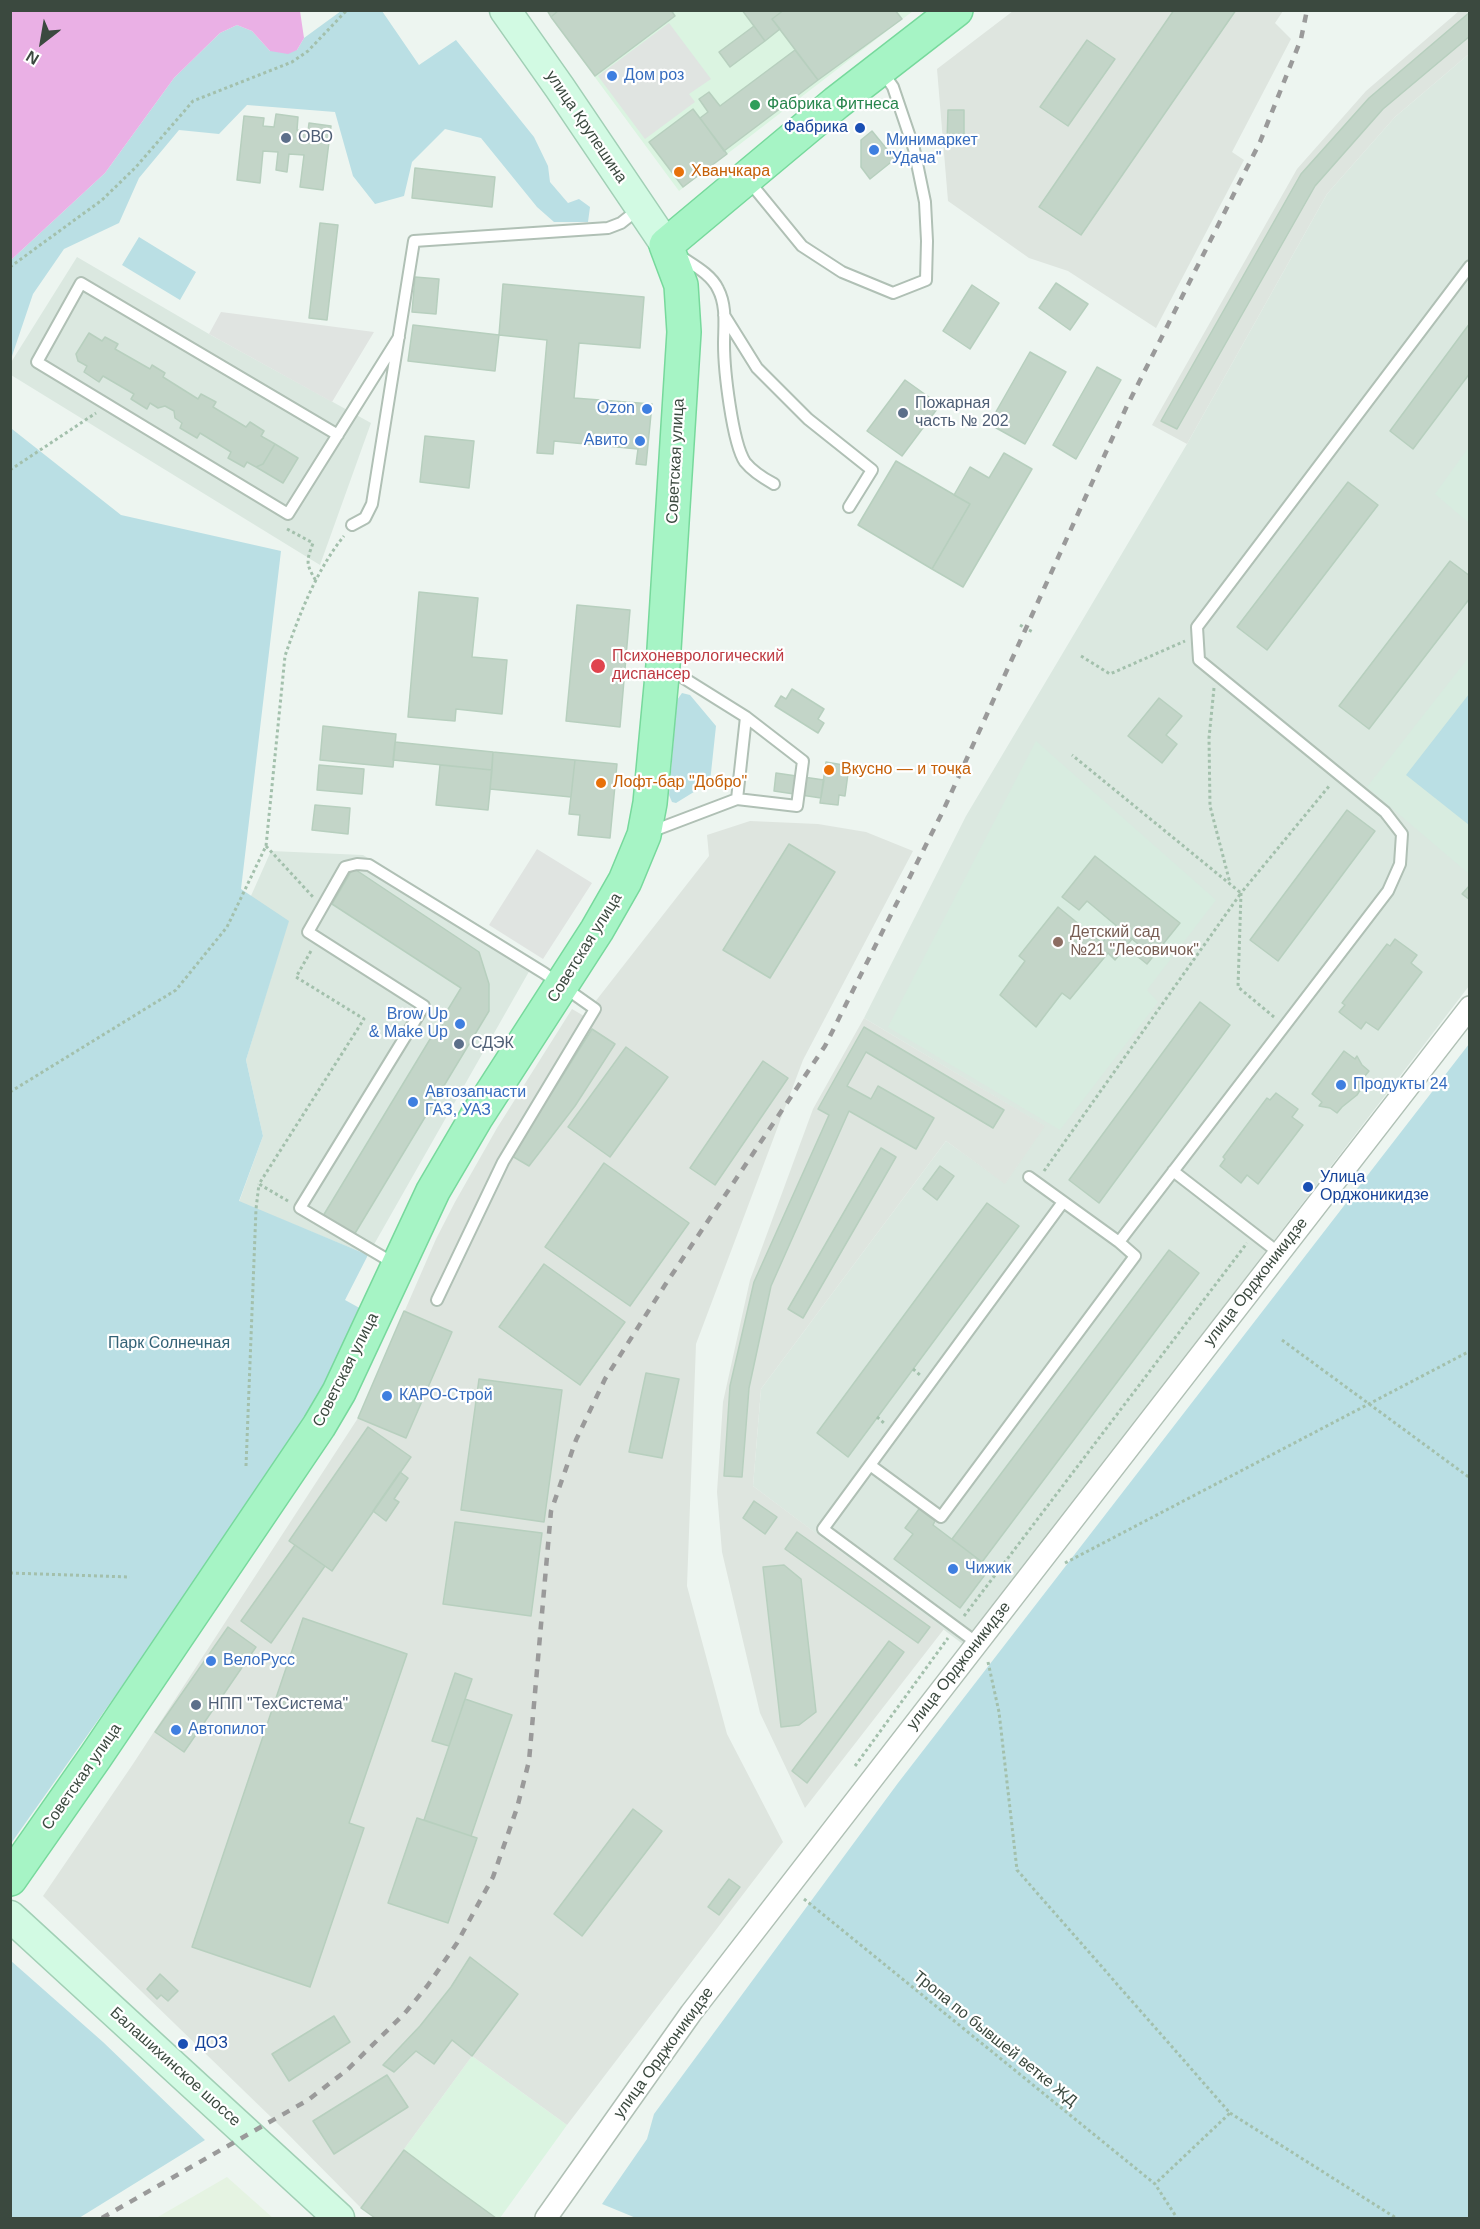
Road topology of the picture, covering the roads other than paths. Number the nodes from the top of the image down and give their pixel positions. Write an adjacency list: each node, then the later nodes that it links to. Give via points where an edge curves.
1 (505, 10): 5 (main road, улица Крупешина)
2 (956, 10): 3 (main road)
3 (881, 69): 4 (main road); 4 (lane, via 893,87 914,149 925,202 926,280 893,292 842,272 802,246)
4 (746, 178): 6 (main road)
5 (640, 208): 6 (main road, улица Крупешина); 9 (lane, via 608,228 414,241)
6 (666, 245): 8 (lane, via 711,278 722,298); 14 (main road, Советская улица, via 681,285 684,332)
7 (1470, 266): 20 (lane, via 1197,627 1198,660 1385,812 1402,834 1400,864 1388,891)
8 (724, 315): 11 (lane, via 725,368 739,449 751,469); 12 (lane, via 757,368 808,419 872,470)
9 (399, 337): 10 (lane); 13 (lane, via 372,504 365,518)
10 (338, 435): 10 (lane, via 81,283 37,362 288,514)
11 (774, 484)
12 (849, 507)
13 (352, 525)
14 (663, 665): 15 (lane); 17 (main road, Советская улица)
15 (746, 717): 16 (lane); 16 (lane, via 803,762 797,806)
16 (736, 799): 17 (lane)
17 (644, 835): 18 (main road, Советская улица, via 626,881)
18 (562, 985): 25 (main road, Советская улица, via 449,1162); 25 (lane, via 369,865 345,867 308,932 424,1006 300,1208); 26 (lane, via 595,1009 503,1162)
19 (1470, 1008): 24 (street, улица Орджоникидзе)
20 (1173, 1171): 23 (lane); 24 (lane)
21 (1032, 1180): 22 (lane)
22 (1063, 1202): 23 (lane); 27 (lane)
23 (1119, 1242): 27 (lane, via 1135,1256 941,1518)
24 (1279, 1254): 28 (street, улица Орджоникидзе)
25 (398, 1265): 29 (main road, Советская улица, via 319,1426)
26 (437, 1300)
27 (870, 1465): 28 (lane, via 823,1529 956,1627)
28 (980, 1639): 32 (street, улица Орджоникидзе, via 691,2013)
29 (10, 1879)
30 (10, 1916): 31 (main road, Балашихинское шоссе)
31 (339, 2218)
32 (546, 2218)

